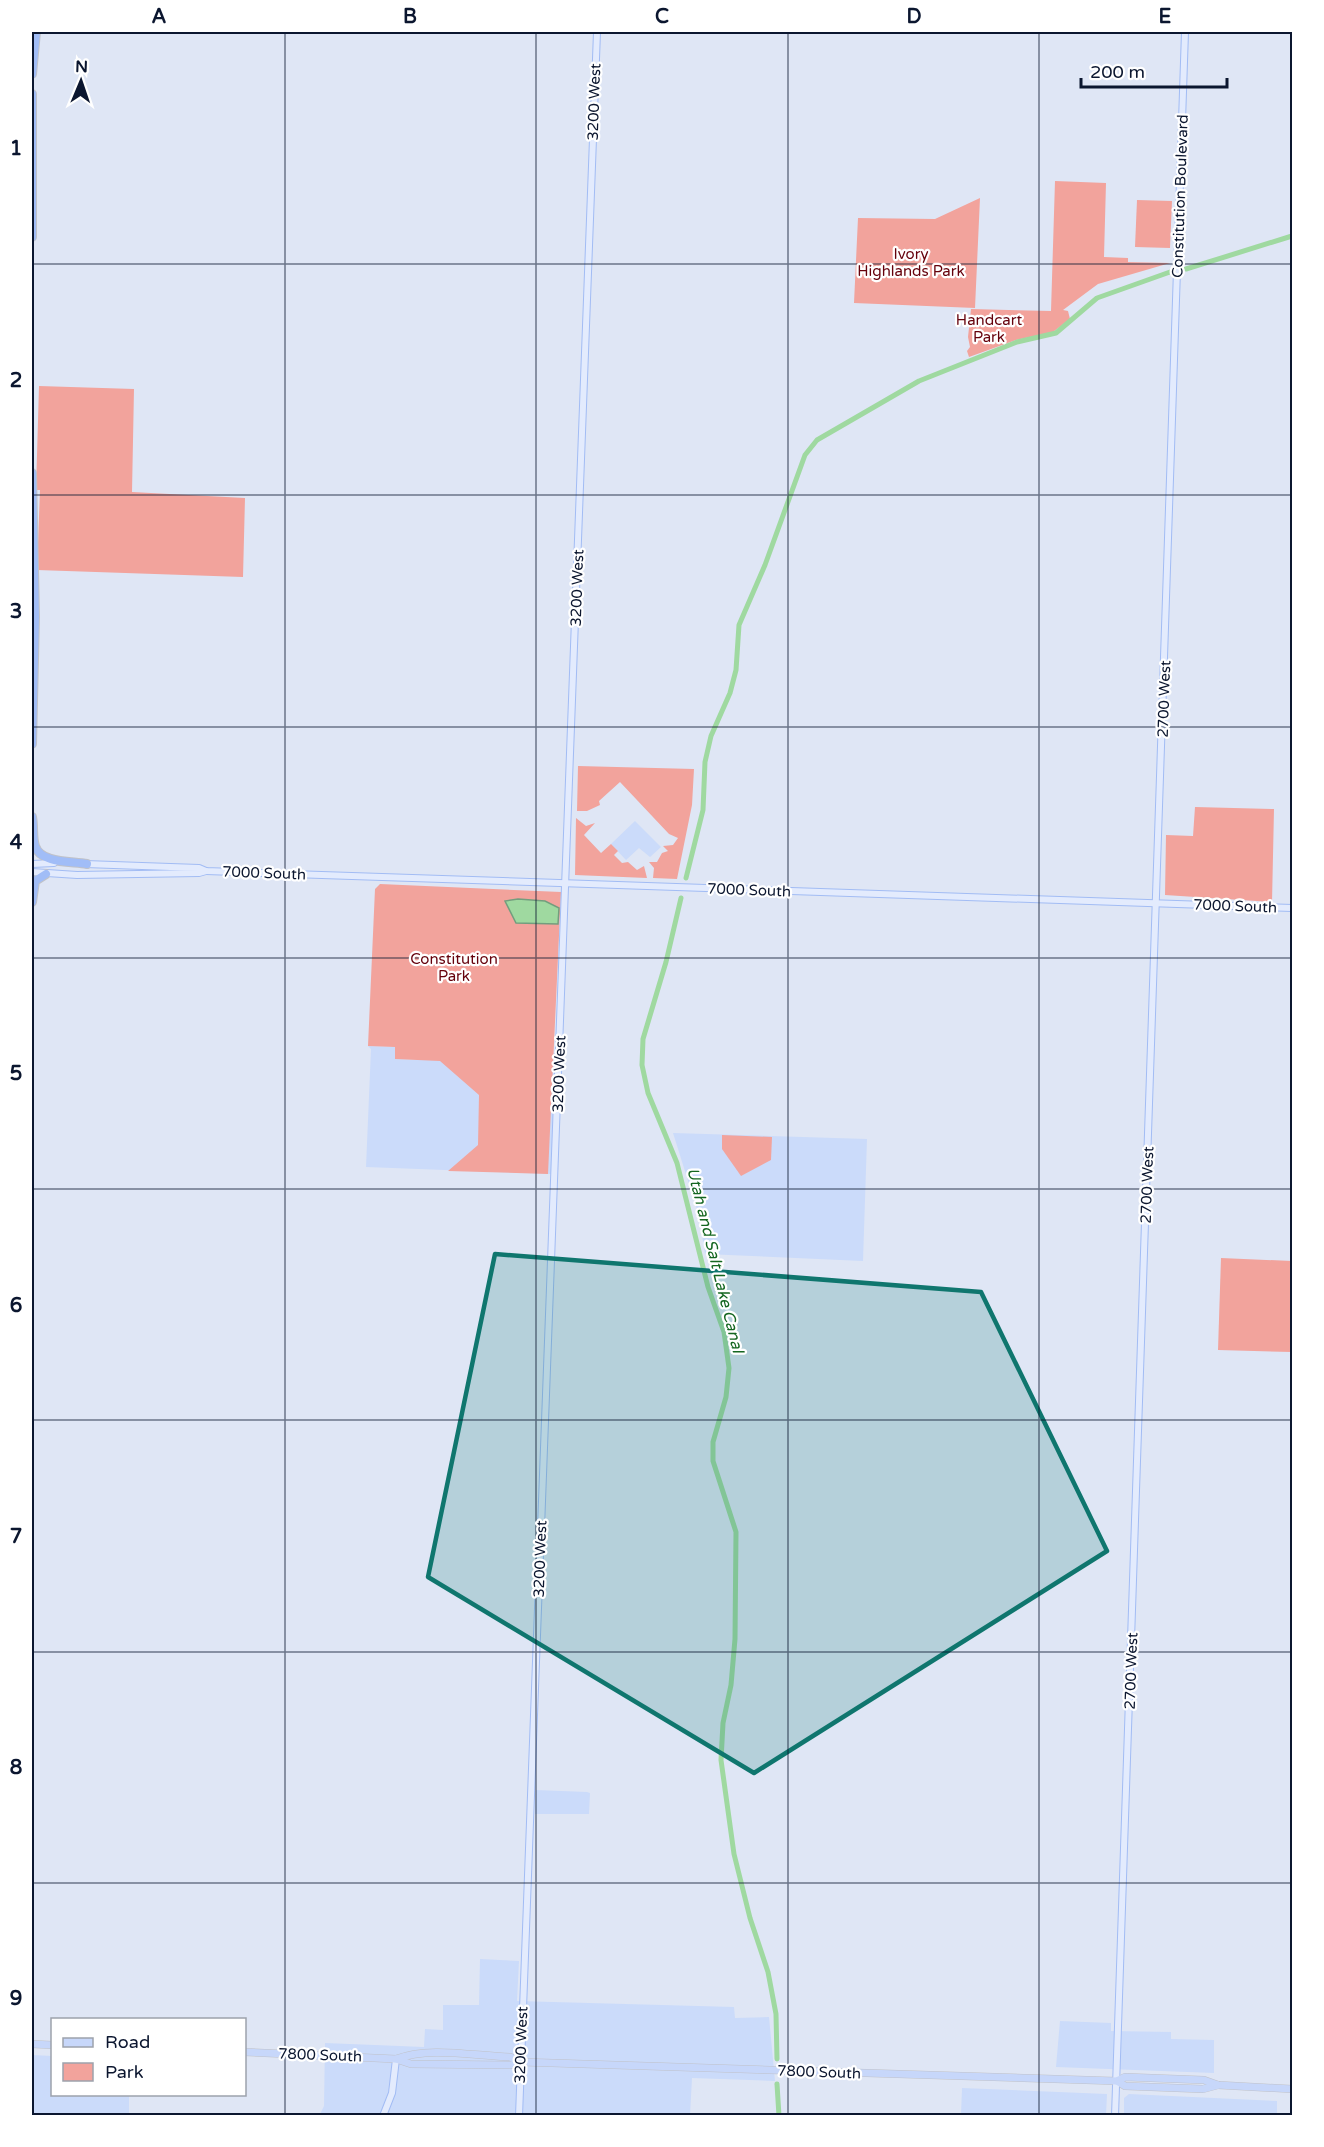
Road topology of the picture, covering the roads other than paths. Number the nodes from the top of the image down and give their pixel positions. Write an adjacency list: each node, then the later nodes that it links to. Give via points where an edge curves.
1 (36, 32): 4 (highway)
2 (597, 32): 16 (main road, 3200 West)
3 (1185, 32): 7 (main road, Constitution Boulevard)
4 (32, 74)
5 (32, 94): 6 (highway)
6 (32, 237)
7 (1177, 288): 18 (main road, 2700 West)
8 (32, 473): 9 (highway)
9 (32, 744)
10 (32, 817): 12 (highway, via 39,853)
11 (32, 864): 12 (main road, 7000 South)
12 (87, 864): 13 (main road, 7000 South)
13 (206, 871): 15 (main road, 7000 South); 16 (main road, 7000 South)
14 (32, 872): 15 (main road, 7000 South)
15 (46, 874): 17 (highway, via 35,881)
16 (567, 884): 18 (main road, 7000 South); 24 (main road, 3200 West)
17 (32, 902)
18 (1156, 904): 19 (main road, 7000 South); 25 (main road, 2700 West)
19 (1293, 908)
20 (32, 2044): 21 (main road)
21 (51, 2045)
22 (246, 2052): 23 (main road, 7800 South)
23 (396, 2059): 24 (main road, 7800 South, via 411,2053 510,2057); 27 (main road, via 392,2093)
24 (521, 2062): 25 (main road, 7800 South); 28 (main road, 3200 West)
25 (1117, 2081): 26 (main road, 7800 South, via 1125,2077 1204,2080 1218,2085); 29 (main road, 2700 West)
26 (1293, 2090)
27 (383, 2115)
28 (519, 2115)
29 (1115, 2115)

